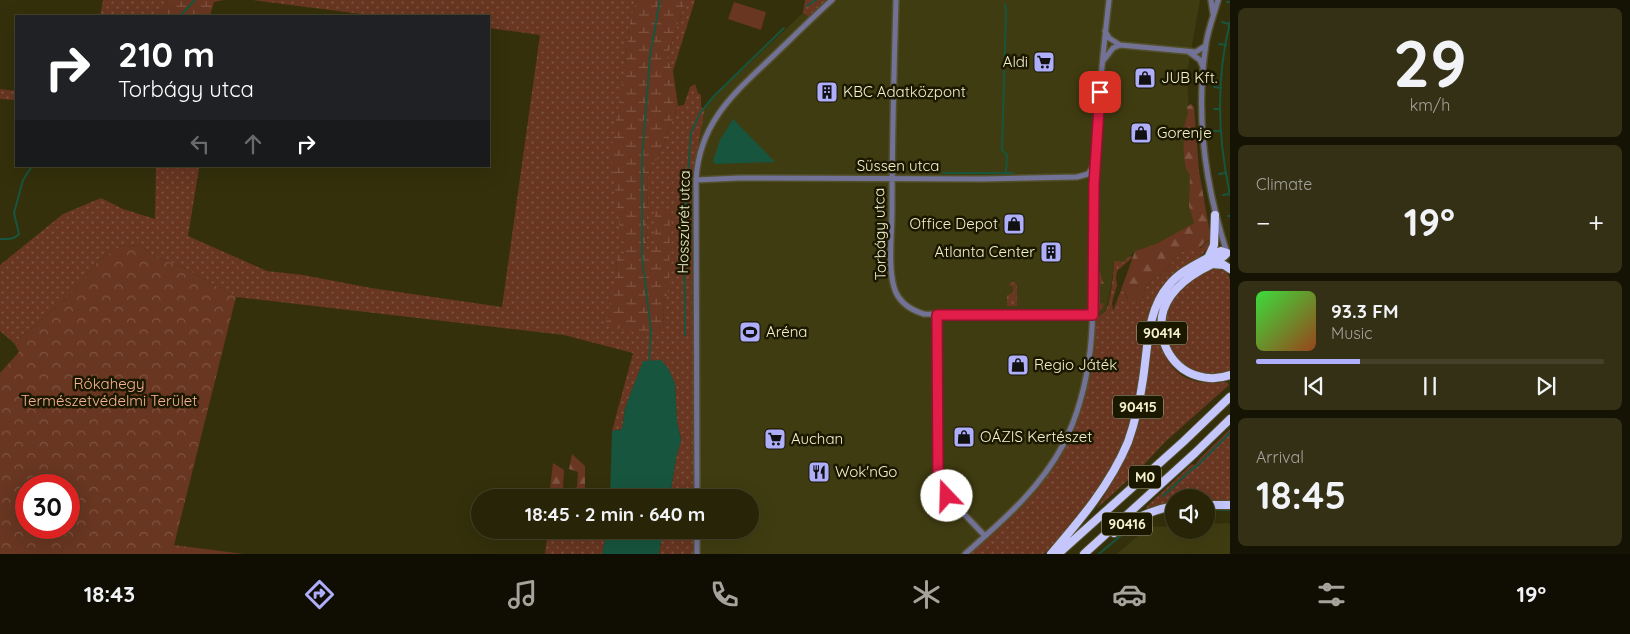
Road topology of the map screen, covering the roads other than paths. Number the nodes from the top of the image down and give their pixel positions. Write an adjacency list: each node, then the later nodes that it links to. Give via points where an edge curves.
1 (832, 0): 15 (street, Hosszúrét utca, via 722,108 702,146)
2 (896, 0): 14 (street, Torbágy utca)
3 (1109, 0): 7 (street)
4 (1210, 0): 6 (street)
5 (1218, 0): 6 (street)
6 (1213, 13): 9 (street)
7 (1105, 31): 8 (street); 11 (street)
8 (1120, 45): 10 (street); 11 (street, via 1113,48)
9 (1206, 46): 10 (street, via 1196,52); 12 (street)
10 (1188, 51): 12 (street, via 1196,55)
11 (1102, 64): 13 (street)
12 (1204, 68): 16 (street, via 1201,127)
13 (1095, 164): 14 (street, Süssen utca, via 1088,174 1077,177); 21 (street)
14 (892, 178): 15 (street, Süssen utca); 20 (street, Torbágy utca, via 894,288 905,305 918,312)
15 (696, 180): 25 (street, Hosszúrét utca)
16 (1215, 215): 17 (street); 18 (highway, via 1214,245)
17 (1227, 253): 18 (highway, 90415, via 1218,252)
18 (1209, 261): 19 (highway); 22 (highway, 90414, via 1180,284 1169,298 1162,313 1162,338 1176,364 1192,374 1208,378); 33 (highway, 90415, via 1177,276 1159,300 1128,440 1102,491)
19 (1230, 269)
20 (937, 315): 21 (street, Torbágy utca); 29 (street, via 938,480 947,496)
21 (1093, 315): 29 (street, via 1088,375 1063,444 1040,481)
22 (1230, 375)
23 (1230, 397): 34 (highway, M0)
24 (1230, 419): 35 (highway, M0)
25 (698, 489)
26 (1215, 505): 27 (highway)
27 (1230, 505)
28 (1165, 509): 35 (highway, 90416, via 1140,516)
29 (985, 536): 32 (street)
30 (697, 539): 31 (street)
31 (697, 554)
32 (965, 554)
33 (1051, 554)
34 (1058, 554)
35 (1085, 554)

